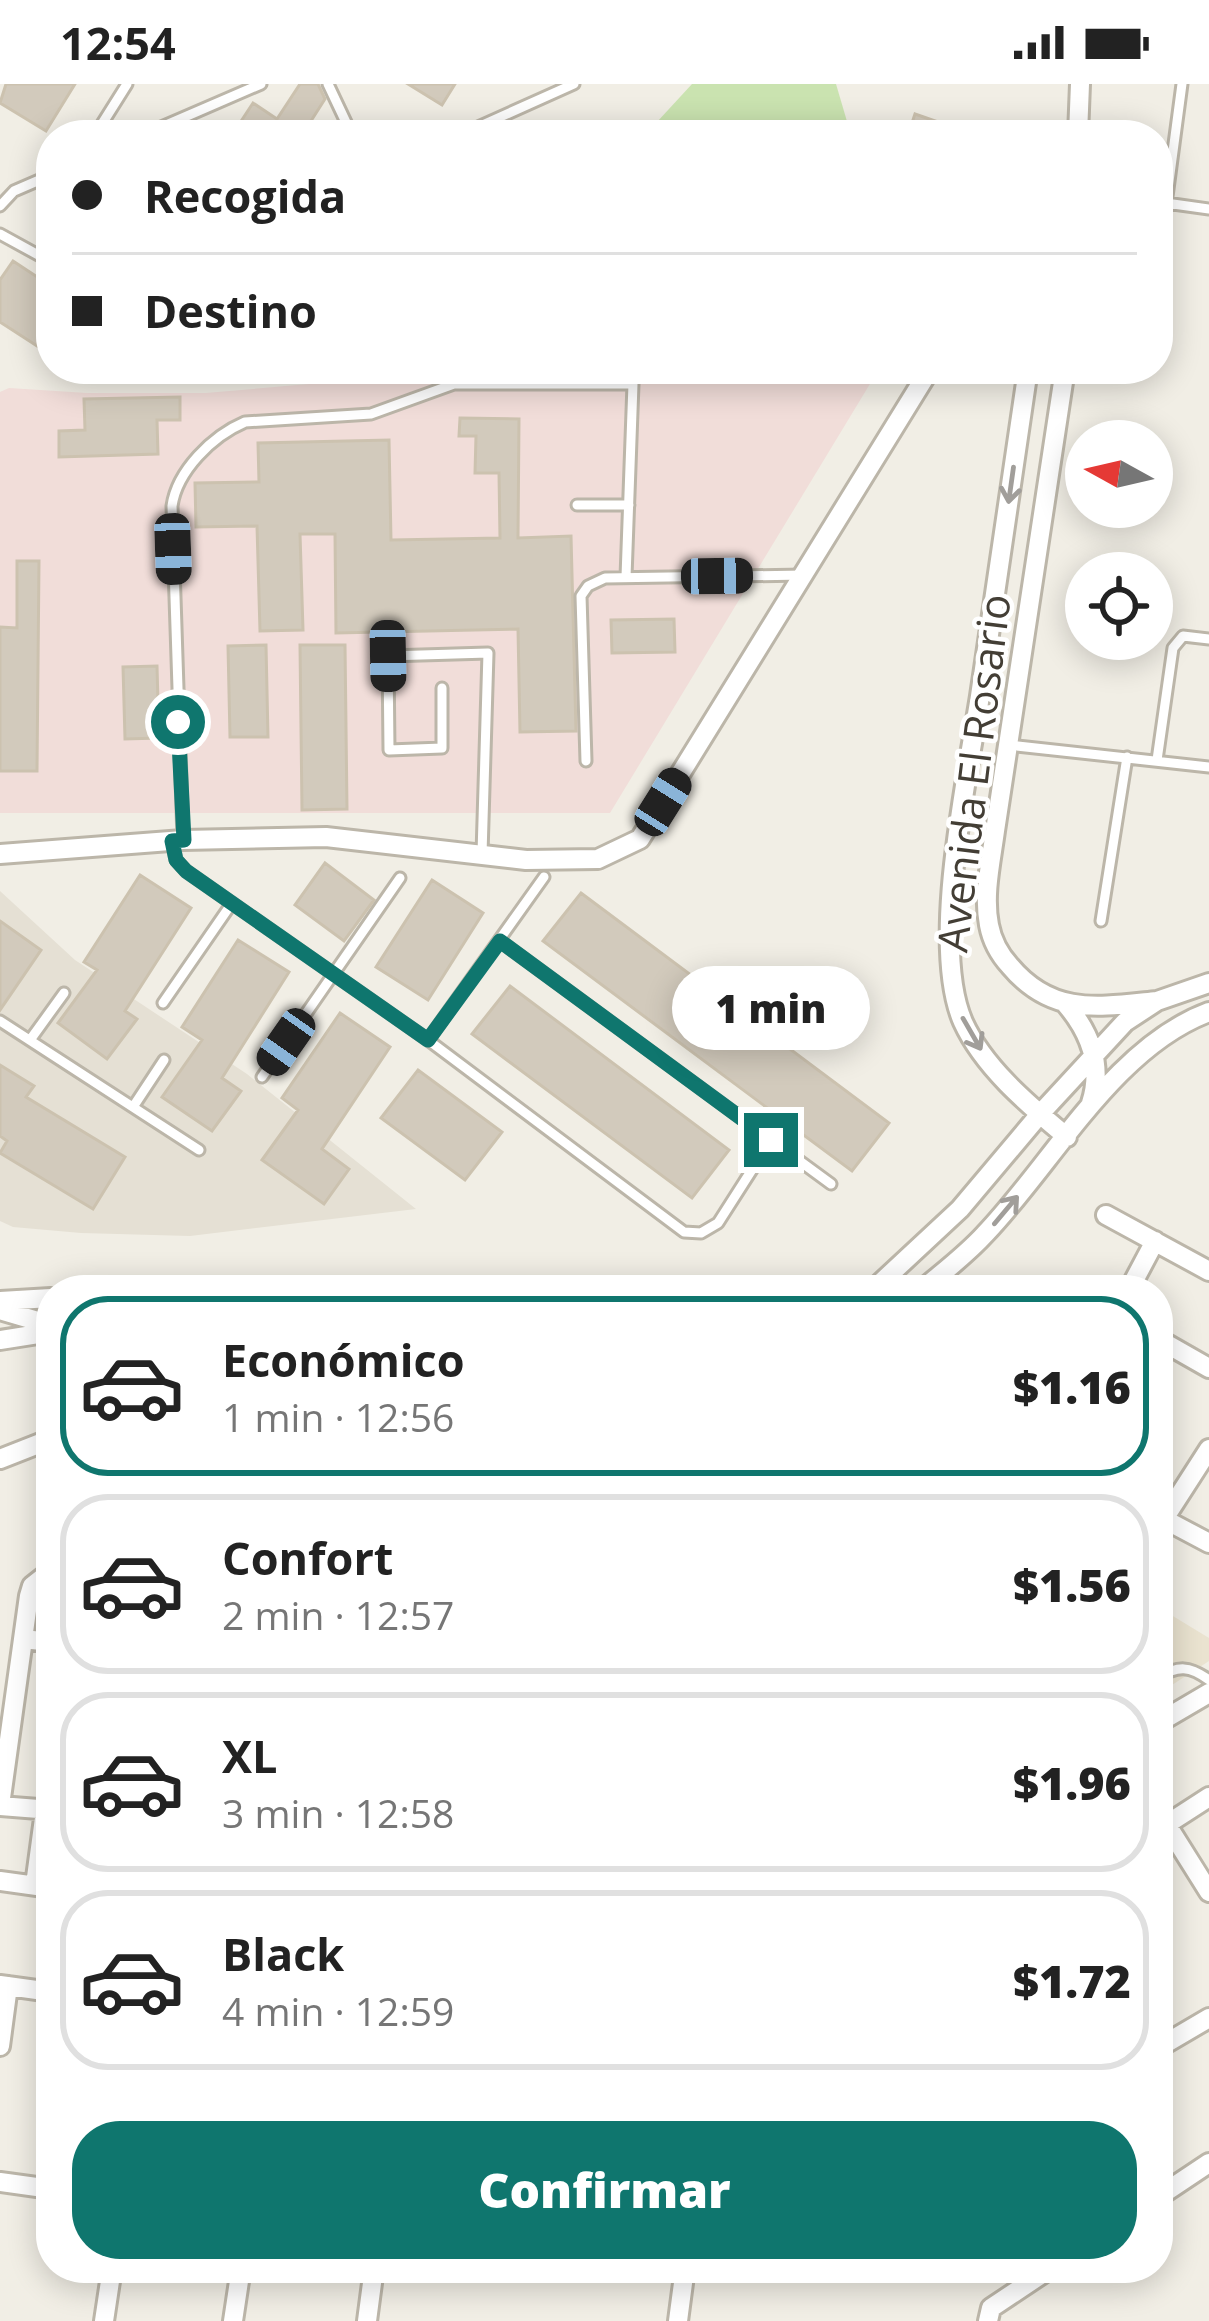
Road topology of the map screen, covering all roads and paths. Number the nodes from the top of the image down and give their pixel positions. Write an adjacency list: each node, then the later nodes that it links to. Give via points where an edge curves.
1 (127, 84): 7 (lane)
2 (261, 84): 8 (lane)
3 (328, 84): 9 (lane)
4 (574, 84): 10 (lane)
5 (1080, 84): 11 (street)
6 (1182, 84): 12 (lane)
7 (104, 120)
8 (178, 120)
9 (345, 120)
10 (494, 120)
11 (1079, 120)
12 (1173, 151)
13 (36, 181): 15 (lane)
14 (1173, 204): 16 (lane)
15 (0, 206)
16 (1209, 209)
17 (0, 234): 18 (lane)
18 (36, 254)
19 (451, 384): 35 (lane, via 371,414 245,422 181,474 172,506)
20 (633, 384): 25 (lane)
21 (921, 384): 26 (street)
22 (1026, 384): 58 (street, Avenida El Rosario, one-way to 58, via 957,845 950,943 955,995 974,1042)
23 (1063, 384): 30 (street, Avenida El Rosario)
24 (577, 506): 25 (lane)
25 (629, 506): 27 (lane)
26 (804, 575): 27 (lane); 37 (street, via 640,839 598,859)
27 (626, 577): 33 (lane, via 605,578 581,596)
28 (1209, 639): 32 (lane, via 1183,636 1172,648)
29 (442, 688): 37 (lane, via 442,748 389,750 388,656 488,653)
30 (1008, 745): 31 (lane); 48 (street, Avenida El Rosario, via 989,926 1026,986)
31 (1127, 757): 32 (lane); 41 (lane)
32 (1157, 760): 34 (lane)
33 (586, 761)
34 (1209, 767)
35 (178, 841): 36 (street); 37 (street, via 326,837); 40 (lane, via 176,860)
36 (0, 854)
37 (482, 854)
38 (544, 877): 42 (lane)
39 (400, 878): 43 (lane)
40 (232, 903): 43 (lane); 47 (lane)
41 (1101, 921)
42 (500, 941): 52 (lane); 60 (lane)
43 (334, 974): 52 (lane); 55 (lane)
44 (1209, 983): 46 (street)
45 (64, 993): 51 (lane)
46 (1157, 1001): 48 (street); 53 (street)
47 (163, 1003)
48 (1065, 1003): 53 (street, Avenida El Rosario)
49 (1209, 1012): 57 (street, via 1155,1042)
50 (0, 1021): 51 (lane)
51 (30, 1040): 56 (lane)
52 (428, 1040): 60 (lane, via 684,1232 718,1223)
53 (1094, 1053): 57 (street); 58 (street)
54 (164, 1060): 56 (lane)
55 (262, 1077)
56 (133, 1107): 61 (lane)
57 (1089, 1111): 59 (street)
58 (1040, 1114): 59 (street, Avenida El Rosario); 66 (street, via 960,1209)
59 (1067, 1137): 67 (street, one-way to 59, via 984,1236)
60 (771, 1140): 62 (lane)
61 (199, 1150)
62 (831, 1184)
63 (1106, 1215): 64 (street)
64 (1155, 1241): 65 (street); 68 (street)
65 (1209, 1270)
66 (889, 1275)
67 (939, 1275)
68 (1138, 1275)
69 (36, 1300): 70 (street)
70 (0, 1306): 71 (street)
71 (36, 1322)
72 (36, 1332): 73 (street)
73 (0, 1340)
74 (1173, 1348): 75 (street)
75 (1209, 1368)
76 (36, 1445): 78 (street)
77 (1209, 1449): 79 (street)
78 (0, 1459)
79 (1173, 1500)
80 (1173, 1524): 81 (street)
81 (1209, 1543)
82 (36, 1583): 83 (street)
83 (23, 1639): 84 (street); 90 (street)
84 (36, 1640)
85 (1173, 1669): 86 (lane)
86 (1209, 1680)
87 (1209, 1693): 88 (street)
88 (1173, 1714)
89 (1209, 1797): 92 (street)
90 (0, 1805): 91 (street)
91 (36, 1810)
92 (1173, 1820)
93 (1173, 1842): 96 (street)
94 (0, 1881): 95 (street)
95 (36, 1886)
96 (1209, 1892)
97 (4, 1986): 98 (street); 101 (street)
98 (36, 1990)
99 (1209, 2018): 100 (street)
100 (1173, 2039)
101 (0, 2046)
102 (1209, 2163): 105 (street)
103 (0, 2182): 104 (street)
104 (36, 2187)
105 (1173, 2187)
106 (110, 2283): 111 (street)
107 (239, 2283): 112 (street)
108 (372, 2283): 113 (street)
109 (683, 2283): 114 (street)
110 (1028, 2283): 115 (street, via 991,2308)
111 (104, 2321)
112 (233, 2321)
113 (367, 2321)
114 (678, 2321)
115 (988, 2321)

